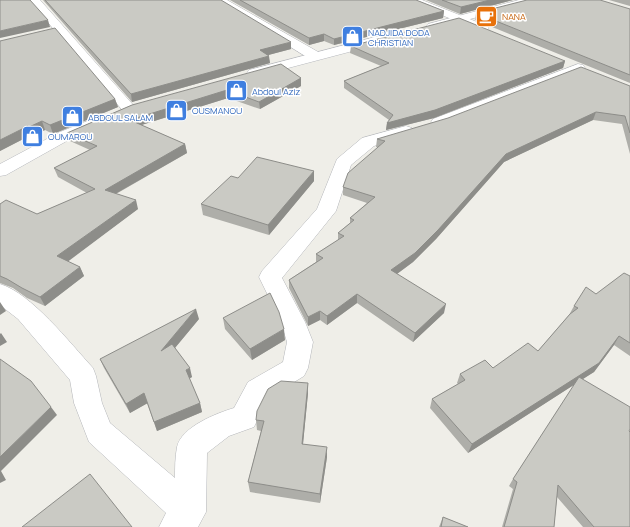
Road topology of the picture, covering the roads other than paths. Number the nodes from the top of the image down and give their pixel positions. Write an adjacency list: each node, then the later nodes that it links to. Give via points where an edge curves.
1 (34, 0): 7 (street)
2 (220, 0): 11 (street)
3 (414, 0): 5 (street)
4 (531, 0): 5 (street)
5 (460, 19): 6 (street); 9 (street)
6 (422, 29)
7 (61, 30): 8 (street); 15 (street)
8 (46, 34)
9 (497, 34)
10 (391, 36): 11 (street)
11 (315, 56): 13 (street)
12 (563, 62): 18 (street, via 584,70 440,122 368,142 343,163 326,211 270,277 300,342 295,368 258,390 244,418 220,425 192,446)
13 (238, 78)
14 (143, 105): 15 (street)
15 (129, 109): 16 (street, via 66,135)
16 (0, 171)
17 (0, 292): 18 (street, via 27,313 83,376 88,403 99,432)
18 (182, 520)

